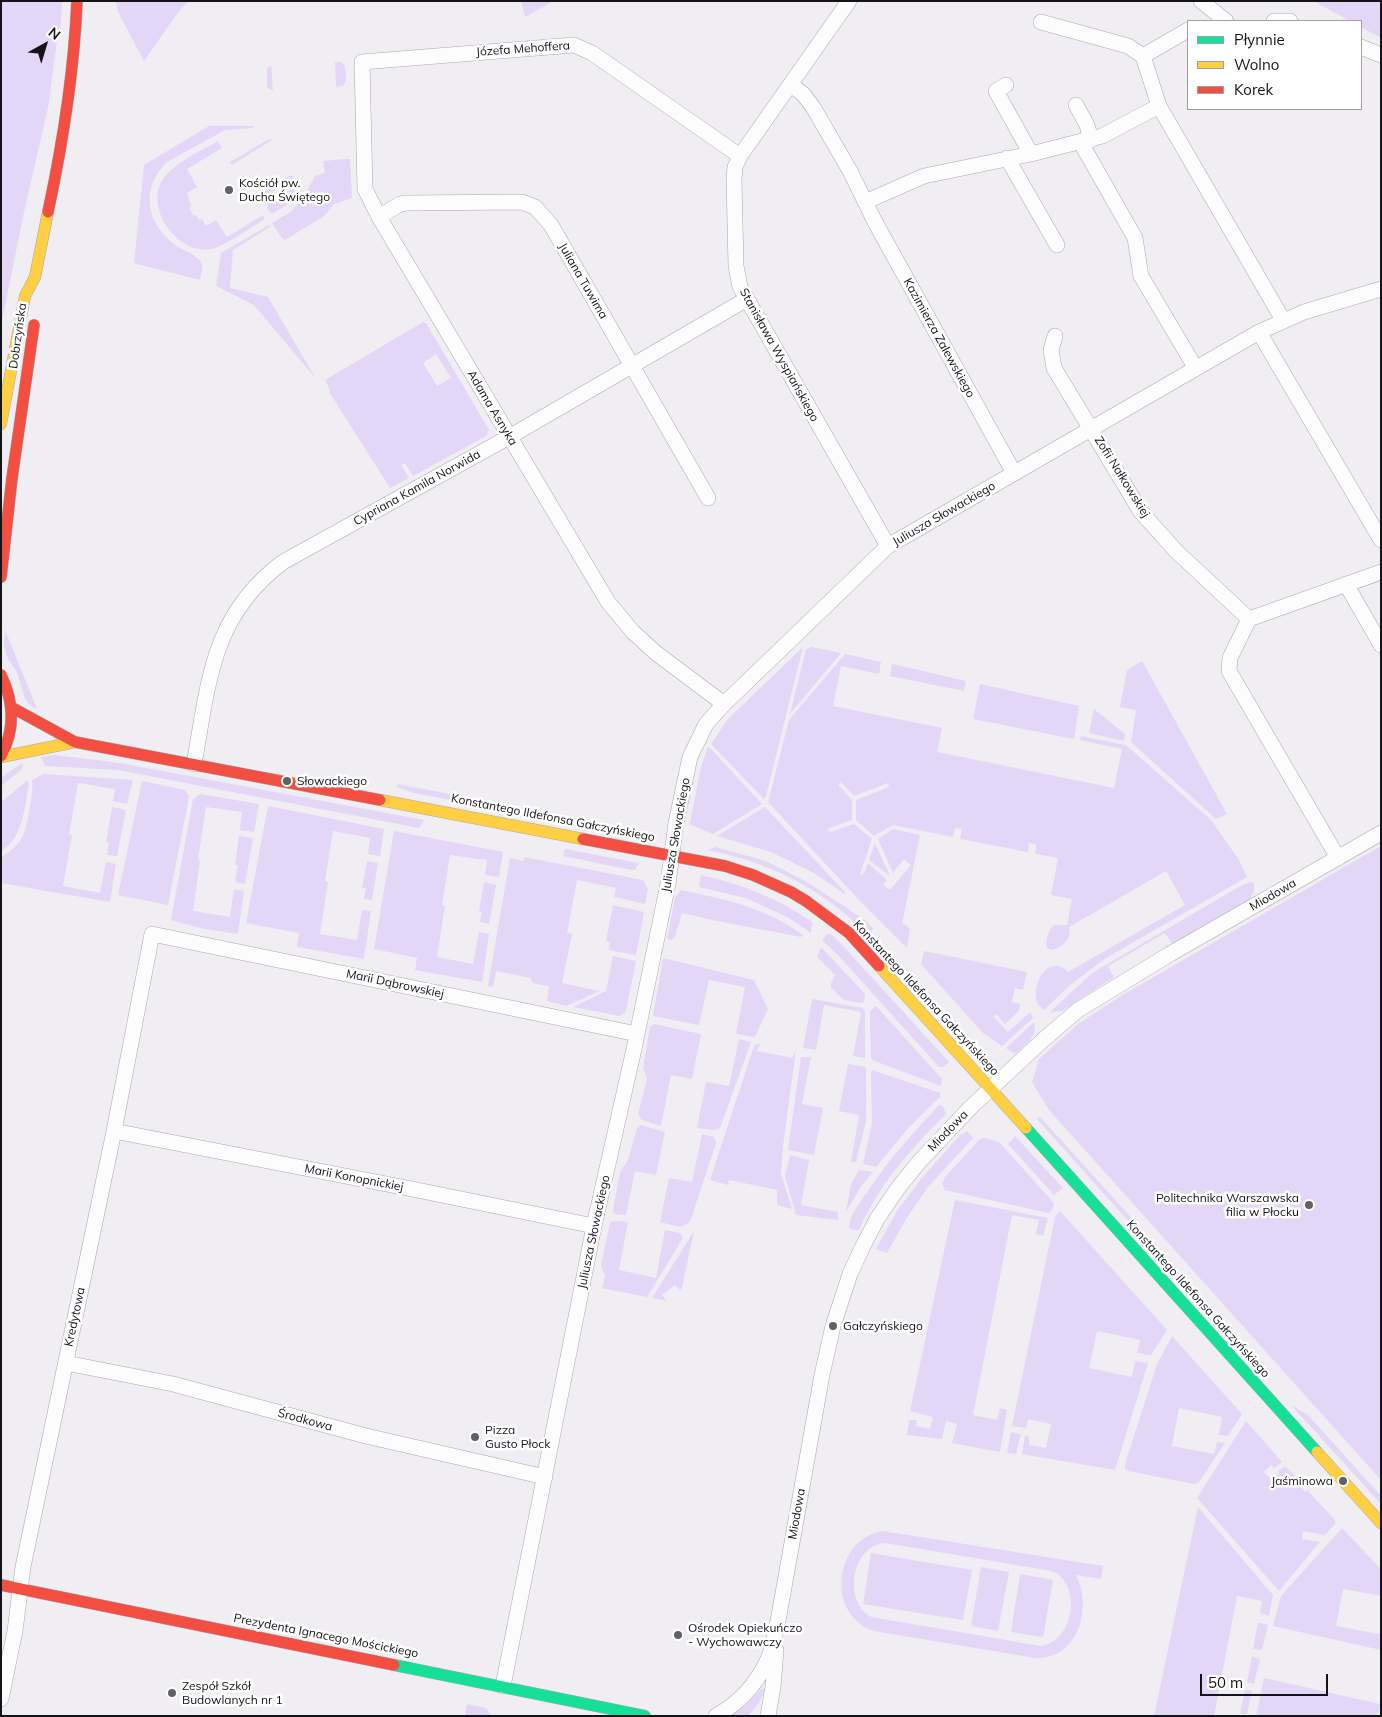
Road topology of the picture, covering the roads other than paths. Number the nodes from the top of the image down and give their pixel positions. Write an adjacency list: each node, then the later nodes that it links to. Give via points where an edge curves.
1 (77, 1): 22 (street, Dobrzyńska, via 77,42 67,121)
2 (849, 1): 11 (street, Stanisława Wyspiańskiego)
3 (1201, 1): 4 (street)
4 (1215, 19)
5 (1041, 22): 9 (street, via 1128,46)
6 (1187, 31): 9 (street)
7 (1362, 47): 8 (street)
8 (1381, 55)
9 (1143, 56): 14 (street)
10 (362, 62): 17 (street, Józefa Mehoffera, via 574,45 592,54); 20 (street, Adama Asnyka, via 365,189)
11 (791, 85): 17 (street, Stanisława Wyspiańskiego); 19 (street, Kazimierza Zalewskiego, via 813,107)
12 (1006, 85): 16 (street, via 996,91)
13 (1076, 105): 15 (street, via 1087,125)
14 (1159, 106): 15 (street); 25 (street)
15 (1086, 141): 16 (street); 29 (street, via 1135,238 1141,276)
16 (1031, 154): 18 (street)
17 (740, 156): 24 (street, Stanisława Wyspiańskiego, via 734,179 736,266 740,287)
18 (1008, 158): 19 (street, via 924,176); 21 (street)
19 (865, 202): 33 (street, Kazimierza Zalewskiego)
20 (379, 217): 28 (street, Juliana Tuwima, via 407,203 522,202 535,207 551,225); 32 (street, Adama Asnyka)
21 (1057, 245)
22 (34, 277): 30 (street, Dobrzyńska, via 25,296); 38 (street, Dobrzyńska, via 37,307)
23 (1381, 288): 25 (street, Juliusza Słowackiego)
24 (747, 299): 28 (street, Cypriana Kamila Norwida); 36 (street, Stanisława Wyspiańskiego)
25 (1283, 320): 26 (street, Juliusza Słowackiego)
26 (1259, 332): 29 (street, Juliusza Słowackiego); 35 (street)
27 (1055, 336): 31 (street, Zofii Nałkowskiej, via 1051,350 1054,368)
28 (631, 366): 32 (street, Cypriana Kamila Norwida); 34 (street, Juliana Tuwima)
29 (1195, 368): 31 (street, Juliusza Słowackiego)
30 (1, 424)
31 (1092, 428): 33 (street, Juliusza Słowackiego); 40 (street, Zofii Nałkowskiej, via 1141,512 1176,551)
32 (510, 437): 43 (street, Adama Asnyka, via 613,608 656,653); 47 (street, Cypriana Kamila Norwida, via 283,562 255,587 235,613 212,664)
33 (1014, 473): 36 (street, Juliusza Słowackiego)
34 (708, 498)
35 (1381, 540)
36 (888, 546): 43 (street, Juliusza Słowackiego)
37 (1381, 572): 39 (street)
38 (1, 578)
39 (1346, 584): 40 (street); 41 (street)
40 (1249, 619): 50 (street, via 1230,658 1229,671)
41 (1381, 645)
42 (1, 675): 44 (street, via 8,689)
43 (724, 704): 49 (street, Juliusza Słowackiego, via 706,724 690,757)
44 (11, 707): 45 (street, Konstantego Ildefonsa Gałczyńskiego); 46 (street, via 9,737)
45 (75, 742): 46 (street, Konstantego Ildefonsa Gałczyńskiego); 47 (street, Konstantego Ildefonsa Gałczyńskiego)
46 (1, 756)
47 (194, 764): 49 (street, Konstantego Ildefonsa Gałczyńskiego)
48 (1381, 833): 50 (street, Miodowa)
49 (672, 854): 52 (street, Juliusza Słowackiego); 53 (street, Konstantego Ildefonsa Gałczyńskiego, via 753,874 806,900 850,933)
50 (1338, 858): 53 (street, Miodowa, via 1088,1003)
51 (152, 934): 52 (street, Marii Dąbrowskiej); 54 (street, Kredytowa)
52 (637, 1034): 55 (street, Juliusza Słowackiego)
53 (991, 1089): 58 (street, Konstantego Ildefonsa Gałczyńskiego); 61 (street, Miodowa, via 944,1134 898,1188 877,1219 850,1274 824,1367)
54 (114, 1132): 55 (street, Marii Konopnickiej); 56 (street, Kredytowa)
55 (594, 1226): 57 (street, Juliusza Słowackiego)
56 (66, 1363): 57 (street, Środkowa, via 173,1384 366,1436); 60 (street, Kredytowa)
57 (545, 1477): 62 (street, Juliusza Słowackiego)
58 (1381, 1523)
59 (1, 1585): 60 (street, Prezydenta Ignacego Mościckiego)
60 (19, 1589): 62 (street, Prezydenta Ignacego Mościckiego); 63 (street, Kredytowa, via 15,1631)
61 (778, 1621): 64 (street, via 773,1687); 66 (street, via 768,1658 754,1682 738,1702)
62 (503, 1686): 65 (street, Prezydenta Ignacego Mościckiego)
63 (1, 1699)
64 (766, 1713)
65 (645, 1716)
66 (716, 1716)

